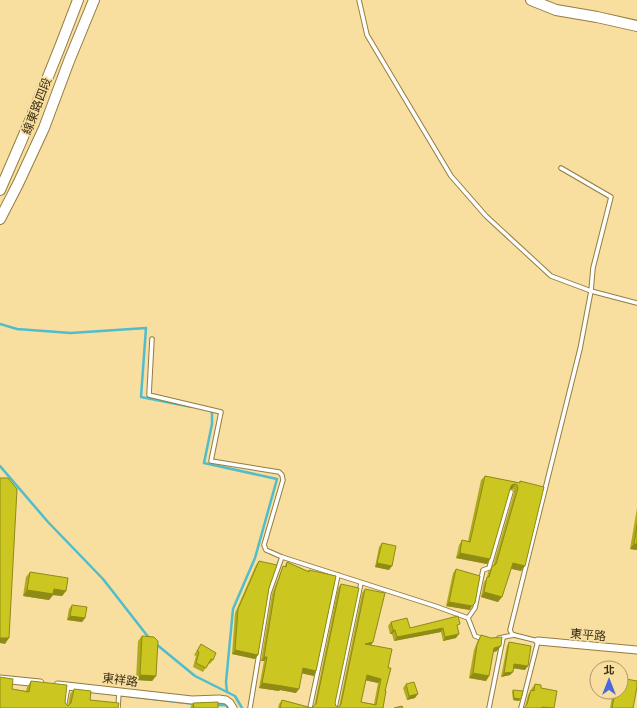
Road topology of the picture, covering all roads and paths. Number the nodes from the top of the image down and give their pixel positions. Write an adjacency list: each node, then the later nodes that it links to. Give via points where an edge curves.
1 (78, 0): 7 (main road, 線東路四段)
2 (94, 0): 8 (main road, 線東路四段, via 68,61 44,128)
3 (359, 0): 9 (lane, via 367,35 451,176 486,216 551,276)
4 (531, 0): 5 (main road, via 556,10)
5 (637, 26)
6 (561, 168): 9 (lane, via 611,197 593,268)
7 (0, 190)
8 (0, 219)
9 (591, 291): 10 (lane); 17 (lane, via 580,349 510,630)
10 (637, 303)
11 (152, 339): 13 (lane, via 149,395 221,412 211,462 279,472 282,475 283,480 264,545 266,550)
12 (511, 492): 16 (lane, via 489,568 483,570 475,608)
13 (282, 557): 14 (lane); 29 (lane, via 269,593)
14 (338, 575): 15 (lane); 30 (lane)
15 (361, 583): 16 (lane); 31 (lane)
16 (468, 618): 20 (lane, via 475,636)
17 (514, 635): 18 (lane); 21 (lane)
18 (503, 638): 19 (lane); 32 (lane)
19 (495, 639)
20 (487, 640)
21 (538, 641): 22 (street, 東平路); 33 (lane)
22 (637, 650)
23 (0, 679): 24 (street, 東祥路)
24 (68, 686): 25 (street, 東祥路); 26 (lane)
25 (119, 695): 27 (lane); 28 (street, 東祥路, via 192,700 219,699 226,700)
26 (64, 708)
27 (118, 708)
28 (233, 708)
29 (250, 708)
30 (310, 708)
31 (335, 708)
32 (489, 708)
33 (521, 708)

